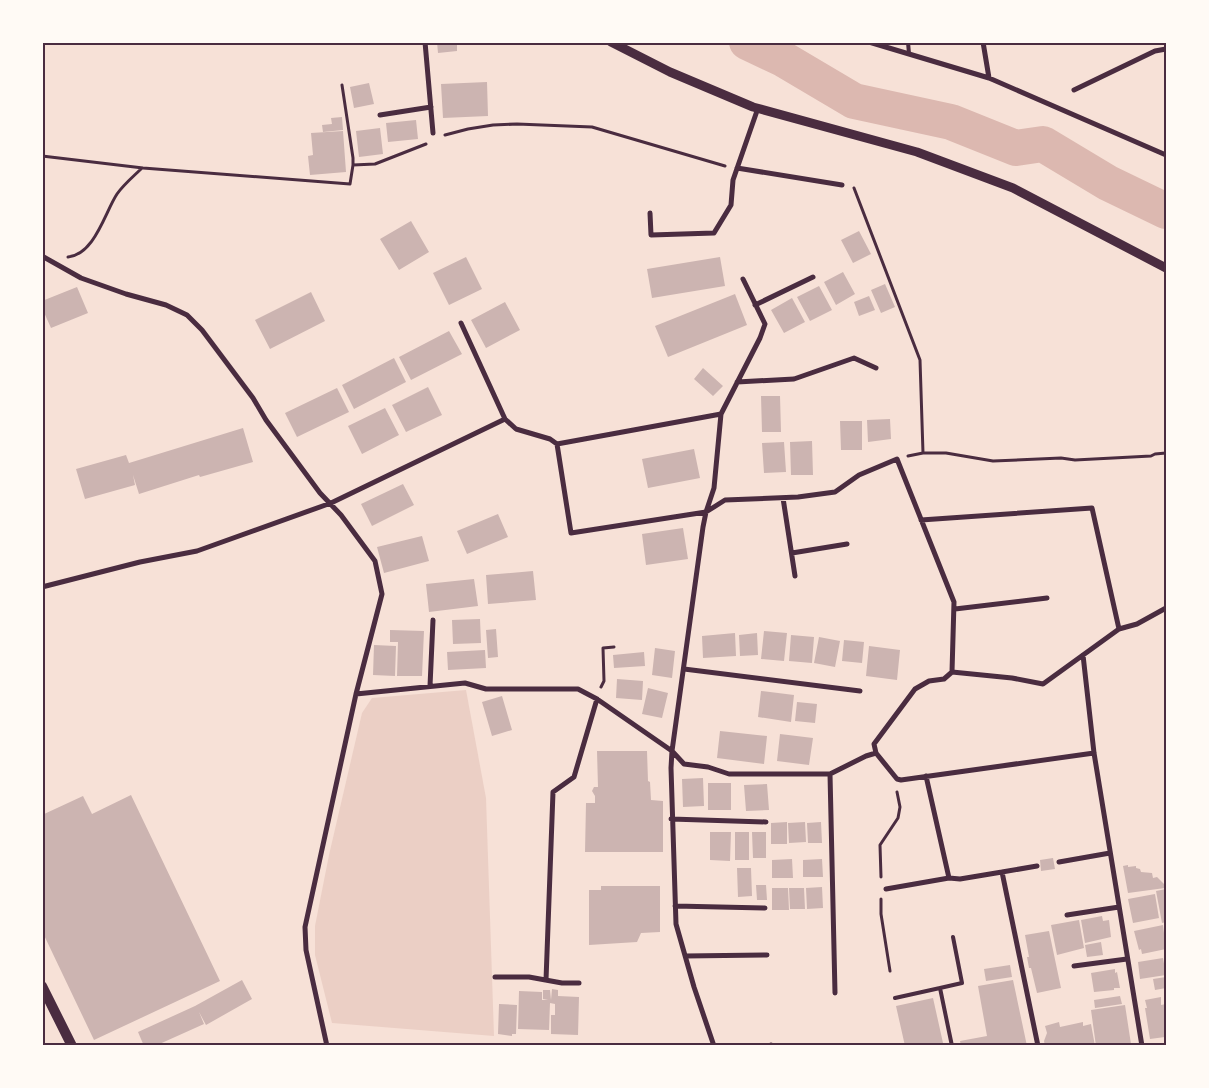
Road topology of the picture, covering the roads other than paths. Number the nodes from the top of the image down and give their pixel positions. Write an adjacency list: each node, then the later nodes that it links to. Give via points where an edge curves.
1 (425, 42): 10 (street)
2 (611, 42): 11 (street, via 670,72)
3 (869, 42): 7 (street)
4 (908, 42): 7 (lane)
5 (983, 42): 8 (street)
6 (1166, 49): 9 (street, via 1155,51)
7 (909, 54): 8 (street)
8 (989, 78): 14 (street)
9 (1074, 90)
10 (431, 107): 12 (street); 13 (street)
11 (758, 108): 15 (street); 19 (street, via 917,152 1013,188)
12 (380, 115)
13 (433, 133)
14 (1166, 155)
15 (737, 168): 16 (street); 17 (street, via 731,205 714,233 651,235)
16 (842, 185)
17 (650, 213)
18 (42, 256): 30 (street, via 82,278 166,304 188,315)
19 (1166, 268)
20 (813, 277): 22 (street)
21 (743, 279): 22 (street)
22 (755, 305): 25 (street, via 765,324)
23 (461, 324): 27 (street)
24 (876, 368): 25 (street, via 854,358 794,379)
25 (737, 382): 26 (street)
26 (721, 414): 28 (street); 31 (street, via 714,488)
27 (505, 420): 28 (street, via 516,429); 30 (street)
28 (557, 444): 31 (street, via 571,534)
29 (783, 498): 31 (street, via 725,500); 32 (street, via 835,492 859,475 898,459); 34 (street)
30 (331, 504): 36 (street, via 197,551 140,562); 47 (street, via 375,561 382,594)
31 (706, 512): 43 (street)
32 (921, 520): 39 (street); 41 (street, via 1092,508)
33 (847, 544): 34 (street)
34 (792, 553): 35 (street)
35 (795, 576)
36 (42, 588)
37 (1047, 598): 39 (street)
38 (1166, 608): 41 (street, via 1137,624)
39 (955, 610): 44 (street)
40 (433, 620): 45 (street)
41 (1119, 629): 42 (street)
42 (1083, 655): 44 (street, via 1043,684); 51 (street)
43 (684, 669): 46 (street); 49 (street)
44 (952, 672): 50 (street, via 944,679 928,681 915,689 874,744)
45 (430, 686): 47 (street); 48 (street, via 465,683 486,689 578,689)
46 (860, 691)
47 (356, 694): 80 (street, via 305,927 306,950)
48 (597, 699): 49 (street); 72 (street, via 574,778 553,792)
49 (672, 751): 52 (street, via 684,764 729,774); 54 (street)
50 (876, 753): 52 (street); 53 (street, via 897,779)
51 (1094, 753): 53 (street); 56 (street)
52 (830, 774): 76 (street)
53 (926, 776): 60 (street)
54 (671, 819): 55 (street); 62 (street)
55 (766, 822)
56 (1110, 853): 57 (street); 63 (street)
57 (1059, 862)
58 (1038, 866): 59 (street)
59 (1002, 872): 60 (street); 82 (street)
60 (948, 878): 61 (street)
61 (886, 889)
62 (675, 906): 64 (street); 68 (street, via 676,924)
63 (1119, 907): 65 (street); 69 (street)
64 (765, 908)
65 (1067, 915)
66 (953, 937): 75 (lane, via 962,983)
67 (766, 955): 68 (street)
68 (685, 956): 78 (street)
69 (1127, 959): 70 (street); 83 (street)
70 (1074, 966)
71 (495, 978): 72 (street)
72 (546, 980): 73 (street)
73 (579, 983)
74 (42, 986): 79 (main road)
75 (940, 988): 77 (lane); 81 (lane)
76 (835, 993)
77 (895, 998)
78 (713, 1045)
79 (72, 1046)
80 (327, 1046)
81 (952, 1046)
82 (1038, 1046)
83 (1142, 1046)

